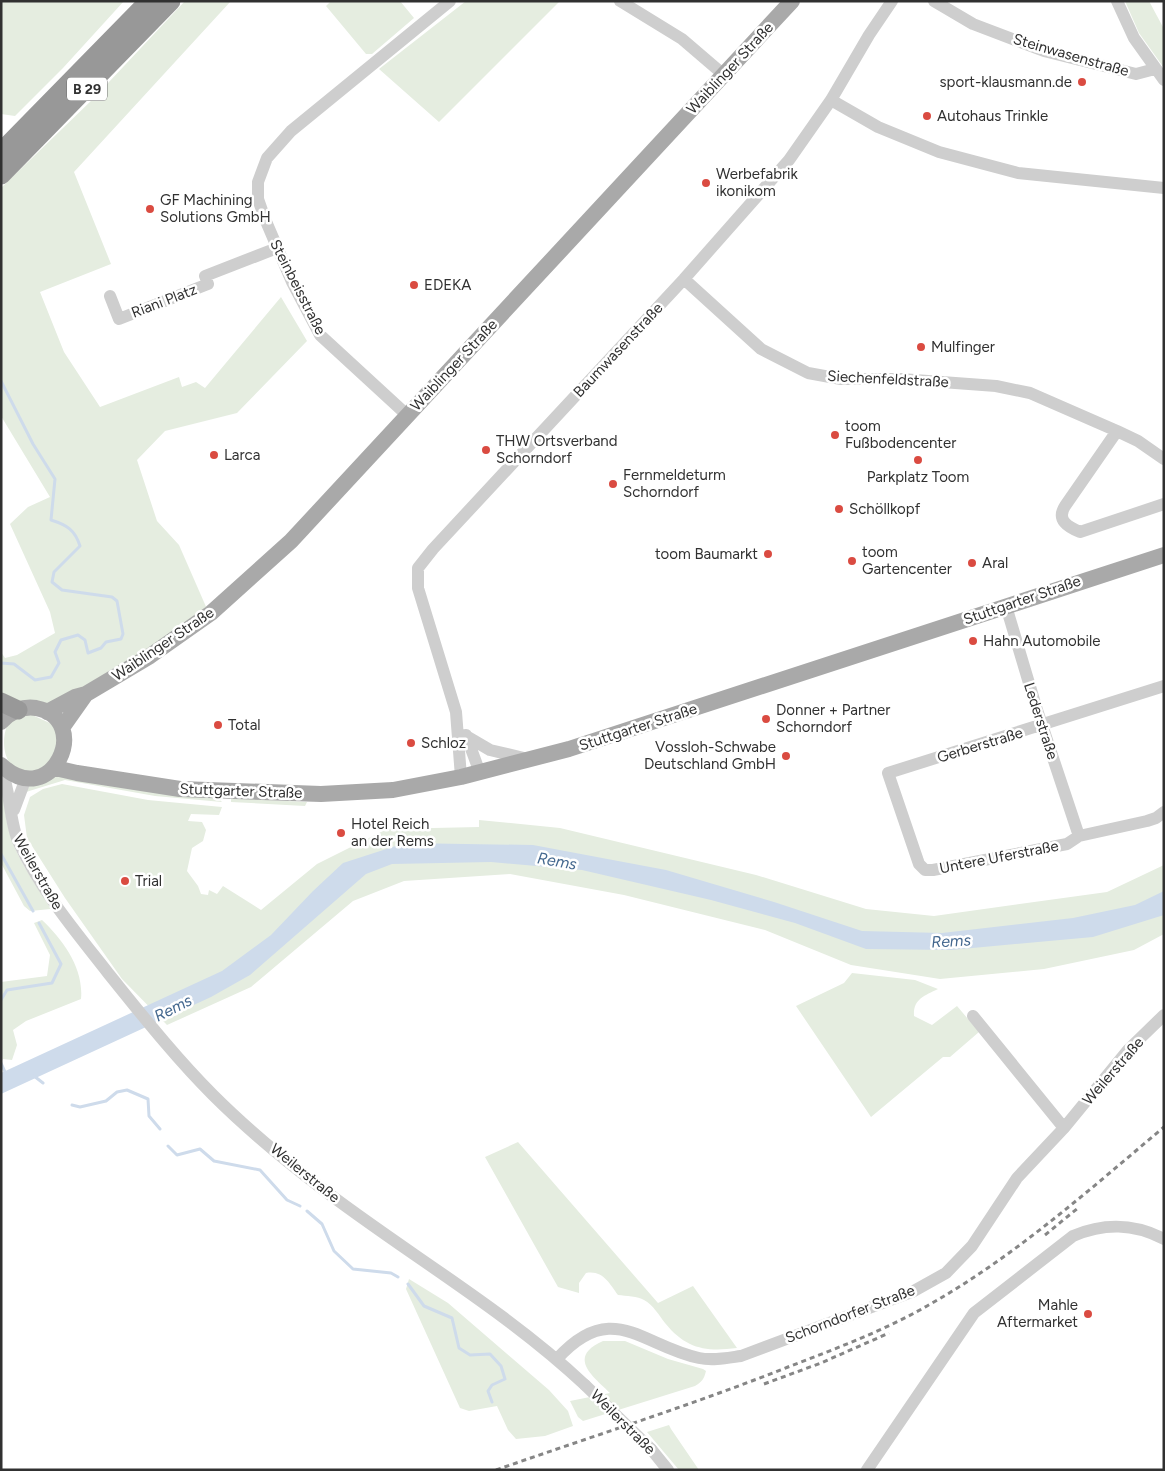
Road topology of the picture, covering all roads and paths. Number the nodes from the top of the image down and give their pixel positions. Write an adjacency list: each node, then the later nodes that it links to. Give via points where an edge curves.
1 (149, 1): 13 (highway, B 29)
2 (171, 1): 14 (highway, B 29)
3 (450, 1): 16 (street, Steinbeisstraße, via 291,131 267,158 258,182 258,199)
4 (620, 1): 10 (street, via 682,39)
5 (792, 1): 10 (main road, Waiblinger Straße)
6 (892, 1): 12 (street, Baumwasenstraße)
7 (934, 1): 9 (street, Steinwasenstraße, via 973,24 1044,51 1136,74)
8 (1117, 1): 9 (street, via 1134,38)
9 (1155, 69): 11 (street)
10 (724, 74): 19 (main road, Waiblinger Straße)
11 (1164, 80)
12 (831, 100): 15 (street, via 878,127 939,152 1018,173); 17 (street, Baumwasenstraße, via 789,160)
13 (1, 152)
14 (1, 175)
15 (1164, 188)
16 (277, 248): 18 (street, Riani Platz, via 205,276 208,284 119,319); 19 (street, Steinbeisstraße, via 320,336)
17 (684, 279): 20 (street, Siechenfeldstraße, via 761,349 808,374 841,379 996,386 1030,393); 29 (street, Baumwasenstraße, via 418,568 418,588)
18 (110, 296)
19 (407, 415): 26 (main road, Waiblinger Straße, via 249,581 188,631)
20 (1117, 431): 21 (street, Siechenfeldstraße); 22 (street, via 1065,506 1062,518 1068,527 1080,532)
21 (1164, 459)
22 (1164, 504)
23 (1164, 554): 24 (main road, Stuttgarter Straße)
24 (1006, 606): 31 (street, Lederstraße); 35 (main road, Stuttgarter Straße)
25 (1164, 686): 31 (street, Gerberstraße)
26 (86, 694): 28 (main road, Waiblinger Straße, via 75,696); 32 (main road, Waiblinger Straße)
27 (10, 706): 28 (main road); 30 (main road)
28 (47, 712): 32 (main road)
29 (456, 712): 33 (street, Baumwasenstraße); 40 (street, Baumwasenstraße)
30 (1, 722)
31 (1042, 725): 44 (street, Lederstraße); 45 (street, Gerberstraße, via 888,773)
32 (62, 728): 34 (main road)
33 (466, 736): 35 (street, via 490,750); 38 (street, Baumwasenstraße)
34 (64, 749): 37 (main road); 39 (main road, Stuttgarter Straße)
35 (530, 760): 38 (main road, Stuttgarter Straße)
36 (1, 766): 41 (main road); 42 (street, Weilerstraße)
37 (55, 768): 39 (main road, Stuttgarter Straße); 41 (main road, via 42,776)
38 (480, 773): 40 (main road, Stuttgarter Straße)
39 (94, 775): 40 (main road, Stuttgarter Straße, via 180,789 320,794 393,790)
40 (461, 777)
41 (26, 778): 42 (street, Weilerstraße)
42 (13, 812): 50 (street, Weilerstraße, via 14,828 26,857 66,919 166,1044 214,1096 315,1183)
43 (1164, 812): 44 (street, Untere Uferstraße, via 1156,818)
44 (1079, 836): 45 (street, Untere Uferstraße, via 1067,844 933,870 925,870)
45 (919, 864)
46 (1164, 1015): 48 (street, Weilerstraße, via 1128,1050)
47 (973, 1016): 48 (street)
48 (1064, 1128): 50 (street, Schorndorfer Straße, via 1017,1178 972,1246 946,1273 912,1292 741,1356 716,1360 700,1358 636,1332 620,1329 590,1333 577,1339)
49 (1164, 1239): 52 (street, via 1138,1228 1101,1226 1086,1230 1073,1236 992,1297 974,1313)
50 (557, 1359): 51 (street, Weilerstraße, bridge, via 651,1449)
51 (668, 1470)
52 (866, 1470)

